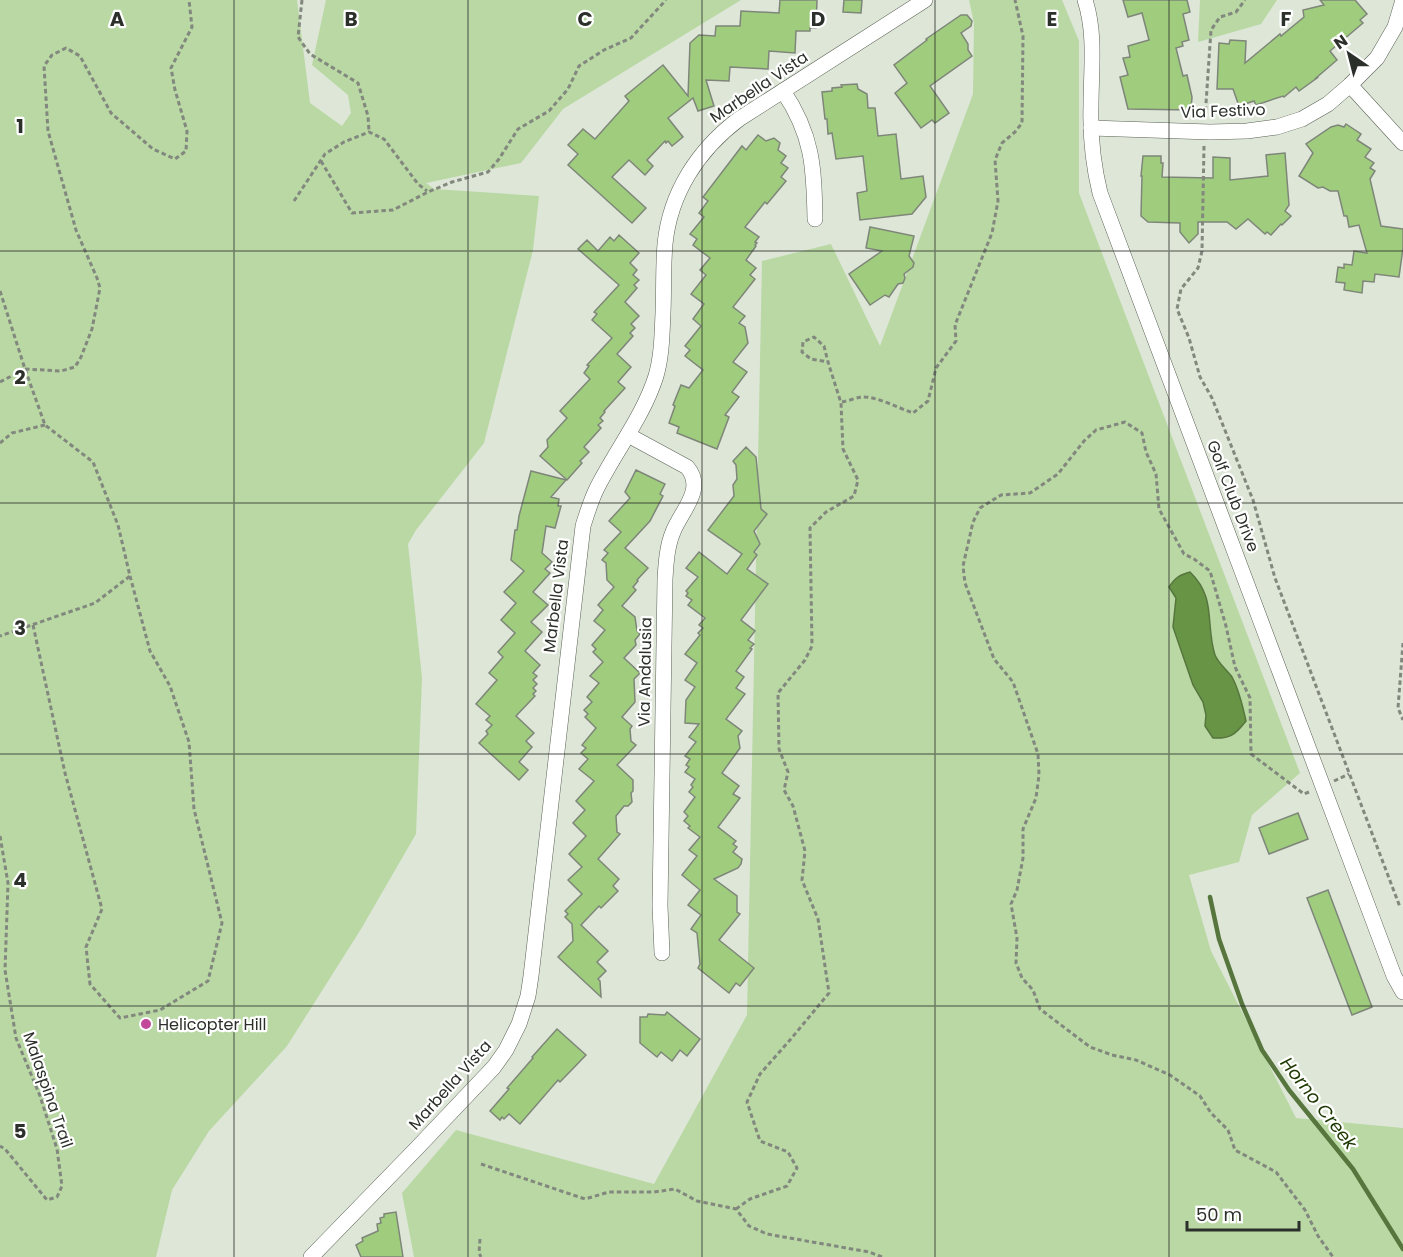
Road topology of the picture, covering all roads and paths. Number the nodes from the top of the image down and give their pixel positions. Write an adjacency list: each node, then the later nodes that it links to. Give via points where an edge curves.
1 (189, 0): 21 (path, via 192,27 171,68 187,131 186,151 175,159 153,149 111,113 80,56 66,48 52,55 44,66 48,131 76,230 100,288 92,329 75,367 61,371)
2 (302, 0): 12 (path, via 298,37 310,54 358,83)
3 (666, 0): 16 (path, via 631,38 579,66 568,89 549,111 518,129 488,172)
4 (925, 0): 10 (street, Marbella Vista)
5 (1016, 0): 23 (path, via 1023,36 1022,123 1002,142 996,160 998,201 992,232 955,325 956,341 936,368 928,401 913,413 879,399 862,397)
6 (1085, 0): 11 (street, Golf Club Drive, via 1092,44)
7 (1245, 0): 13 (path, via 1236,12 1220,17 1211,30)
8 (1403, 0): 9 (street, Via Festivo, via 1395,27 1377,58)
9 (1350, 86): 13 (street, Via Festivo, via 1302,119 1247,131); 14 (street)
10 (783, 91): 18 (street, via 811,153); 25 (street, Marbella Vista, via 714,140 695,163 677,196 665,246 657,374)
11 (1091, 128): 13 (street, Via Festivo); 33 (street, Golf Club Drive, via 1100,193)
12 (369, 132): 15 (path, via 344,142); 16 (path, via 384,139)
13 (1204, 132): 32 (path, via 1202,251 1198,268 1181,289 1177,309 1200,377 1253,500 1275,578)
14 (1403, 143)
15 (321, 161): 16 (path, via 352,213 393,210); 17 (path)
16 (428, 192)
17 (294, 201)
18 (815, 219)
19 (0, 291): 21 (path)
20 (828, 362): 20 (path, via 824,346 814,337 803,342 802,351 811,359); 23 (path)
21 (25, 369): 22 (path); 24 (path)
22 (0, 382)
23 (841, 403): 40 (path, via 843,449 858,480 854,496 826,512 810,528 812,646 778,693 779,749 788,772 784,790 793,806 805,851 802,880 818,919 829,993 760,1074 747,1102 760,1141 788,1152 797,1168 787,1186 750,1199)
24 (45, 424): 26 (path, via 12,433); 27 (path, via 93,462 118,525)
25 (628, 435): 36 (street, Via Andalusia, via 687,467 694,482 689,502 672,533 666,560); 42 (street, Marbella Vista, via 597,488 582,526 531,976 519,1024 488,1074)
26 (0, 443)
27 (130, 576): 28 (path, via 95,603); 28 (path, via 150,651 170,686 189,742 194,809 222,923 208,981 160,1010 120,1018 90,984 86,947 102,909 65,773)
28 (33, 625): 29 (path)
29 (0, 636)
30 (1403, 643): 31 (path, via 1398,708)
31 (1403, 720)
32 (1349, 774): 33 (path); 35 (path)
33 (1323, 786): 37 (street, Golf Club Drive); 45 (path, via 1304,794 1251,754 1250,698 1235,667 1210,571 1184,554 1159,509 1156,474 1142,433 1125,422 1096,430 1058,474 1030,492 1001,495 980,508 972,522 963,566 965,583 994,659 1012,682 1038,754 1036,798 1023,829 1023,858 1011,904 1017,938 1016,963 1022,978 1033,990 1040,1009 1090,1047 1136,1059 1170,1075 1200,1096 1228,1130 1235,1150 1276,1172)
34 (0, 836): 38 (path, Malaspina Trail, via 8,883 5,970 16,1038 57,1149 62,1186 57,1197 47,1200)
35 (1400, 907)
36 (662, 953)
37 (1403, 992)
38 (0, 1146)
39 (481, 1164): 40 (path, via 585,1199 609,1192 675,1189 697,1201)
40 (736, 1209): 44 (path, via 749,1226 766,1234)
41 (480, 1239): 43 (path)
42 (311, 1257)
43 (481, 1257)
44 (882, 1257)
45 (1333, 1257)

